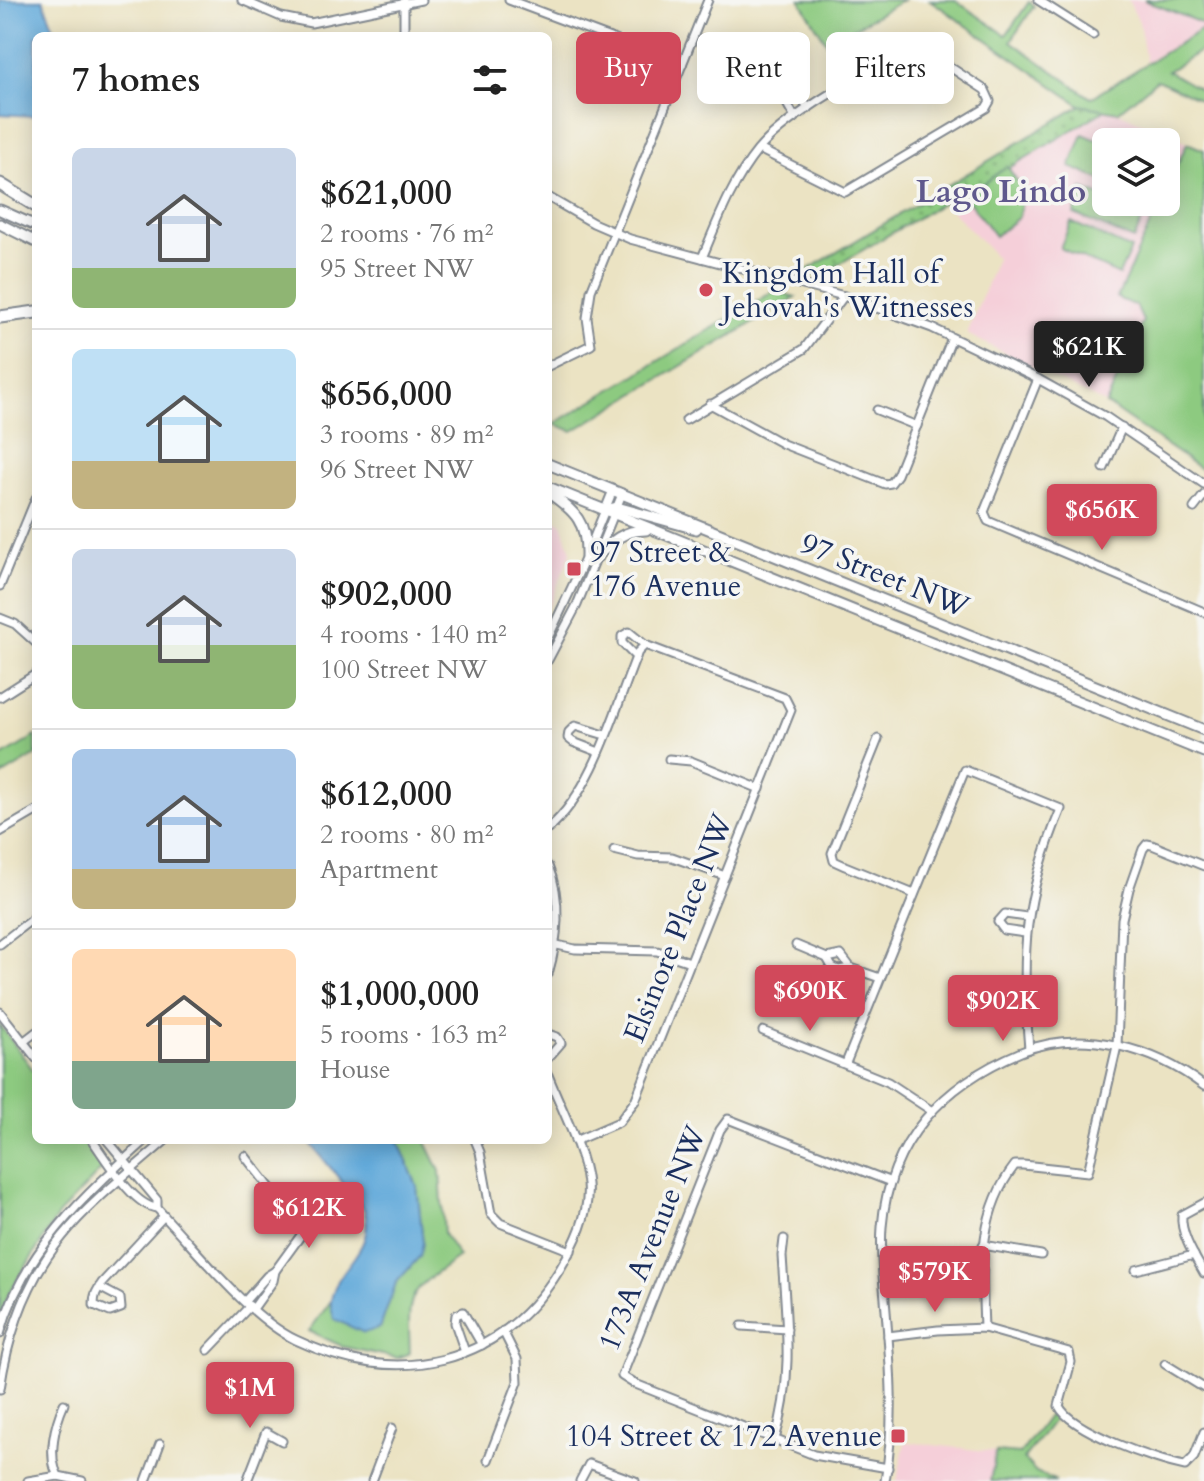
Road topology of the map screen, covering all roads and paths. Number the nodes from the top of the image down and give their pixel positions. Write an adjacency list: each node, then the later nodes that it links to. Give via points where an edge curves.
1 (242, 0): 6 (street, via 311,23)
2 (421, 0): 6 (street)
3 (509, 0): 9 (street)
4 (708, 0): 9 (street)
5 (1038, 0): 8 (street)
6 (404, 2): 7 (street)
7 (404, 32)
8 (1093, 35)
9 (682, 65): 19 (street)
10 (808, 109): 11 (street); 11 (street, via 792,80 778,75 775,82); 12 (street, via 915,44 985,90 990,101 845,192)
11 (795, 118): 12 (street)
12 (759, 149): 21 (street, via 730,191)
13 (0, 184): 15 (highway)
14 (552, 199): 19 (street)
15 (32, 204)
16 (0, 210): 18 (main road)
17 (0, 224): 20 (main road)
18 (32, 224)
19 (614, 232): 21 (street); 26 (street, via 591,291 591,345)
20 (32, 240)
21 (702, 258): 22 (street)
22 (844, 296): 25 (street); 28 (street, via 804,349)
23 (32, 313): 24 (highway)
24 (0, 317)
25 (952, 338): 27 (street); 31 (street)
26 (552, 364)
27 (1038, 379): 32 (street); 47 (street, via 984,512 988,521)
28 (710, 404): 30 (street); 31 (street, via 783,444 885,484 891,483)
29 (877, 410): 31 (street)
30 (686, 420)
31 (917, 426)
32 (1122, 427): 34 (street); 35 (street)
33 (552, 466): 37 (main road, 97 Street NW)
34 (1104, 468)
35 (1204, 484)
36 (552, 491): 42 (main road, 97 Street NW)
37 (618, 492): 42 (street); 44 (main road, 97 Street NW)
38 (552, 494): 45 (main road, via 580,520)
39 (1204, 495): 41 (street)
40 (32, 508): 46 (street)
41 (1194, 508)
42 (612, 511): 43 (main road, 97 Street NW); 44 (main road); 45 (street)
43 (653, 531): 45 (main road, via 620,535); 60 (main road, 97 Street NW)
44 (737, 541): 56 (main road, 97 Street NW)
45 (592, 557): 49 (street); 52 (street)
46 (0, 586)
47 (1204, 612)
48 (0, 618): 50 (street)
49 (552, 631)
50 (32, 639)
51 (645, 645): 53 (street); 53 (street, via 629,632 622,636); 62 (street, Elsinore Place NW, via 790,704)
52 (552, 652)
53 (636, 657): 57 (street)
54 (32, 677): 55 (street)
55 (0, 697)
56 (1204, 730)
57 (605, 735): 59 (street); 59 (street, via 575,726 569,732 573,742)
58 (878, 739): 70 (street, via 832,853 834,861)
59 (599, 752): 64 (street, via 576,796)
60 (1204, 752)
61 (669, 759): 62 (street, via 691,761)
62 (760, 789): 68 (street, Elsinore Place NW)
63 (32, 813): 65 (street)
64 (552, 824)
65 (0, 832)
66 (614, 850): 68 (street, via 672,857)
67 (1204, 866): 86 (street, via 1147,844 1143,849 1122,919)
68 (725, 876): 78 (street, Elsinore Place NW)
69 (552, 885): 75 (street, via 557,908)
70 (914, 894): 71 (street, via 965,770 1061,809); 80 (street)
71 (1027, 917): 73 (street); 73 (street, via 1005,914 998,922 1002,929)
72 (32, 919): 74 (street)
73 (1025, 933): 87 (street)
74 (0, 944)
75 (552, 944): 78 (street, via 657,951)
76 (796, 945): 77 (street)
77 (827, 958): 79 (street, via 838,970); 79 (street, via 841,955)
78 (690, 962): 94 (street, Elsinore Place NW, via 635,1101 619,1122)
79 (851, 968): 80 (street)
80 (880, 978): 90 (street)
81 (0, 1012): 85 (street)
82 (763, 1031): 90 (street)
83 (32, 1035): 85 (street)
84 (552, 1035): 89 (street, via 561,1043)
85 (23, 1042): 88 (street)
86 (1117, 1046): 87 (street, via 1066,1042); 92 (street, via 1164,1061); 110 (street, via 1088,1172 1015,1165 993,1204)
87 (1029, 1049): 93 (street, via 989,1065)
88 (32, 1053)
89 (552, 1053)
90 (846, 1063): 93 (street)
91 (552, 1085): 94 (street)
92 (1204, 1086)
93 (932, 1111): 105 (street, via 906,1147)
94 (575, 1141): 111 (street, via 587,1184 584,1216)
95 (95, 1144): 102 (street)
96 (110, 1144): 101 (street)
97 (141, 1144): 101 (street)
98 (161, 1144): 103 (street)
99 (477, 1144): 111 (street, via 491,1214 500,1223)
100 (245, 1156): 117 (street, via 304,1231)
101 (123, 1160): 102 (street); 103 (street)
102 (113, 1169): 104 (street); 122 (street, via 34,1258)
103 (131, 1171): 104 (street); 107 (street, via 157,1200)
104 (120, 1180): 107 (street, via 148,1207); 129 (street, via 62,1237 44,1264 14,1325)
105 (891, 1182): 123 (street, via 881,1241); 133 (street, 173A Avenue NW, via 728,1119 720,1130 622,1376)
106 (1204, 1203): 113 (street, via 1182,1215)
107 (157, 1208): 108 (street)
108 (164, 1216): 116 (street); 117 (street)
109 (784, 1239): 120 (street)
110 (983, 1245): 112 (street); 119 (street)
111 (571, 1251): 121 (street, via 542,1298)
112 (1041, 1255)
113 (1194, 1255): 114 (street); 115 (street)
114 (1136, 1270)
115 (1204, 1273)
116 (99, 1287)
117 (249, 1305): 125 (street); 126 (street, via 293,1339 341,1359 383,1366 440,1361)
118 (742, 1326): 120 (street)
119 (984, 1328): 123 (street); 132 (street, via 1069,1352 1059,1406 1063,1416 1131,1449 1185,1466)
120 (787, 1329): 133 (street, via 786,1387)
121 (503, 1331): 124 (street); 136 (street, via 517,1359 518,1382)
122 (0, 1334)
123 (888, 1336): 137 (street)
124 (482, 1345): 126 (street); 126 (street, via 463,1312 455,1323)
125 (208, 1350)
126 (465, 1352)
127 (1165, 1364): 128 (street)
128 (1204, 1388)
129 (0, 1389)
130 (64, 1404): 138 (street, via 56,1423 53,1468)
131 (392, 1428): 143 (street)
132 (1204, 1432)
133 (775, 1439): 137 (street, via 823,1457)
134 (282, 1441): 142 (street, via 266,1432)
135 (160, 1444): 141 (street)
136 (488, 1460)
137 (888, 1468): 146 (street)
138 (58, 1476): 139 (street); 140 (street)
139 (28, 1481)
140 (82, 1481)
141 (146, 1481)
142 (247, 1481)
143 (372, 1481)
144 (580, 1481): 145 (street, via 589,1464)
145 (635, 1481)
146 (885, 1481)

